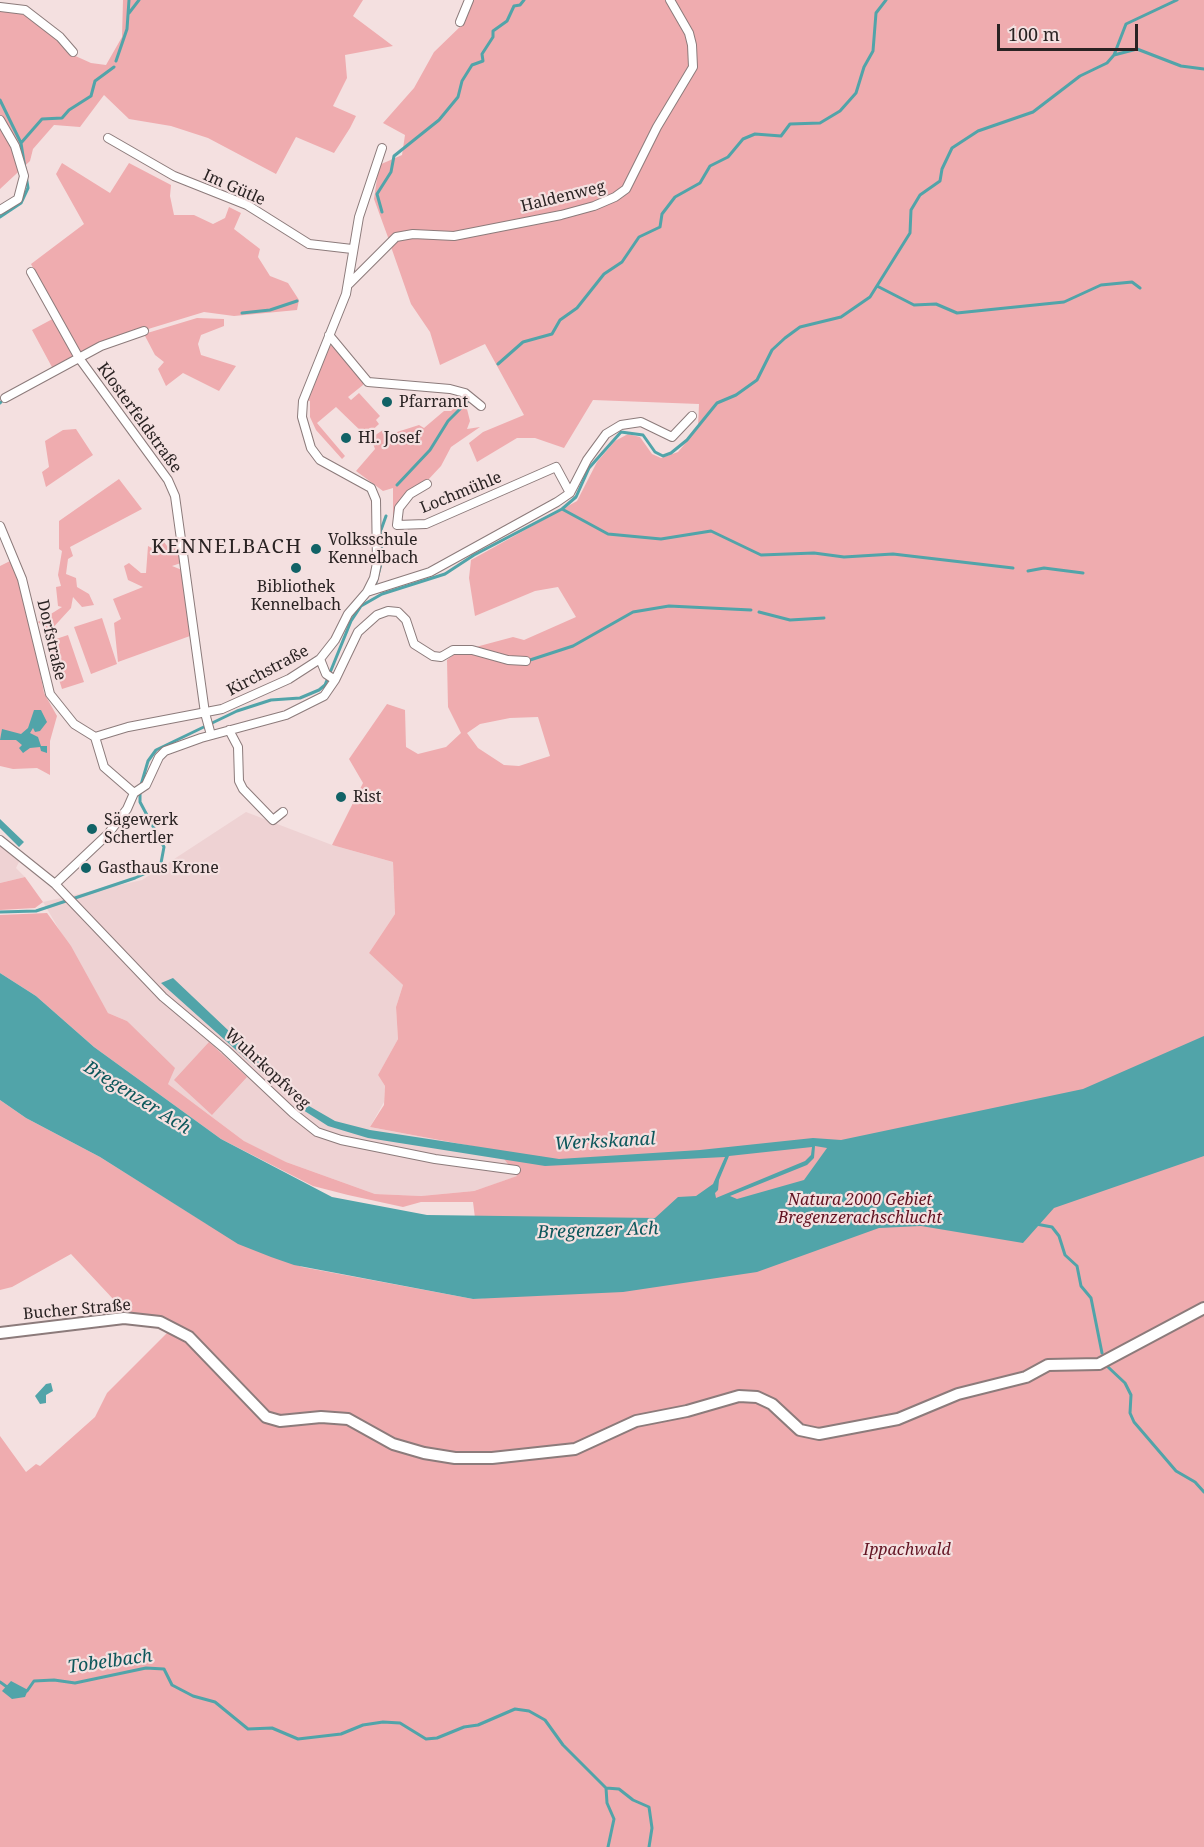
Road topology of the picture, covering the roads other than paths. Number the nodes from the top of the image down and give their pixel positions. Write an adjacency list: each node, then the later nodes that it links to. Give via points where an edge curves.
1 (469, 0): 4 (street)
2 (670, 0): 12 (street, Haldenweg, via 689,33 693,67 626,189 594,206 561,215 454,236 396,237)
3 (0, 7): 5 (street, via 25,10)
4 (460, 22)
5 (73, 52)
6 (0, 120): 9 (street, via 15,146 24,176 18,200)
7 (108, 138): 10 (street, Im Gütle, via 174,176 247,206 309,244)
8 (382, 148): 10 (street)
9 (0, 210)
10 (352, 249): 12 (street)
11 (31, 272): 15 (street, Klosterfeldstraße)
12 (349, 284): 14 (street)
13 (144, 331): 15 (street, via 100,346)
14 (329, 335): 17 (street, via 368,382 450,389 465,393); 22 (street, Kirchstraße, via 305,396 302,417 311,448 320,460 364,483 375,495 376,563)
15 (79, 358): 16 (street); 26 (street, Klosterfeldstraße, via 168,480 175,496)
16 (5, 398)
17 (481, 406)
18 (692, 416): 20 (street, via 672,437 641,422 621,424 599,443)
19 (427, 484): 20 (street, Lochmühle, via 410,494 399,508 397,525 426,524 556,467)
20 (570, 493): 22 (street, via 430,572)
21 (0, 526): 29 (street, Dorfstraße, via 22,579 50,694 74,724)
22 (367, 592): 23 (street, Kirchstraße)
23 (320, 659): 25 (street); 26 (street, Kirchstraße, via 242,702)
24 (526, 661): 25 (street, via 472,650 453,650 441,657 422,651 414,644 406,620 398,612 388,611 377,615 358,632)
25 (331, 677): 27 (street, via 324,696 301,708)
26 (205, 715): 28 (street, Klosterfeldstraße); 29 (street, Kirchstraße, via 172,718)
27 (229, 730): 28 (street); 31 (street, via 238,747 239,781 243,789 273,820)
28 (210, 733): 30 (street, via 165,751)
29 (95, 737): 30 (street, via 104,767)
30 (138, 791): 33 (street, via 108,834)
31 (283, 812)
32 (0, 840): 33 (street, Wuhrkopfweg)
33 (55, 884): 34 (street, Wuhrkopfweg, via 163,998 317,1132 435,1159)
34 (516, 1170)
35 (1204, 1308): 36 (street, Bucher Straße, via 1099,1364 1048,1365 1026,1377 958,1394 887,1422 819,1434 800,1430 757,1397 739,1396 636,1421 575,1449 492,1458 424,1453 393,1444 348,1419 280,1421 266,1417 189,1337 160,1322 139,1319)
36 (0, 1333)

